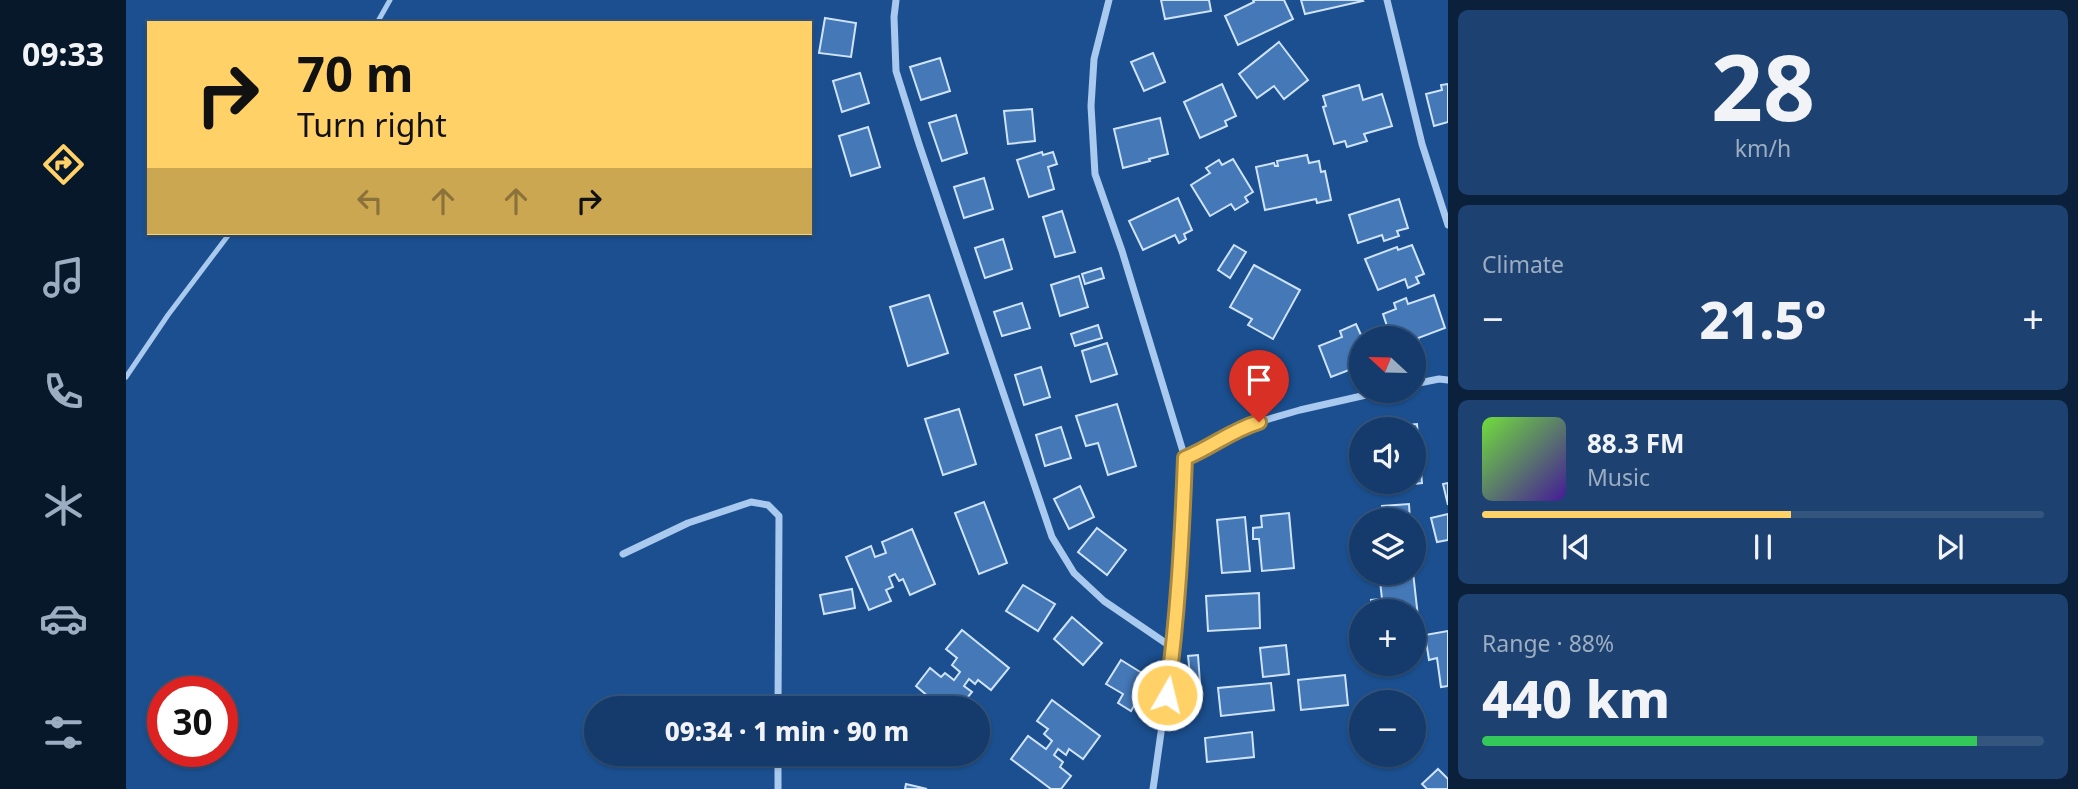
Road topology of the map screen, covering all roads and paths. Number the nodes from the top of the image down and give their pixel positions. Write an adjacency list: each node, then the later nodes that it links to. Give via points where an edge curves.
1 (390, 0): 5 (lane)
2 (896, 0): 14 (street, via 896,71 1052,537 1074,573 1094,592)
3 (1108, 0): 12 (street, via 1094,59 1095,174)
4 (1387, 0): 6 (street, via 1422,144)
5 (378, 21)
6 (1448, 225)
7 (228, 235): 8 (lane)
8 (126, 377)
9 (1448, 380): 10 (street)
10 (1426, 382)
11 (1349, 399): 12 (street, via 1238,428)
12 (1185, 458): 14 (street)
13 (623, 554): 15 (street, via 688,523 751,502 768,505 779,516)
14 (1173, 648): 18 (street)
15 (778, 696)
16 (778, 766): 17 (street)
17 (778, 789)
18 (1153, 789)

